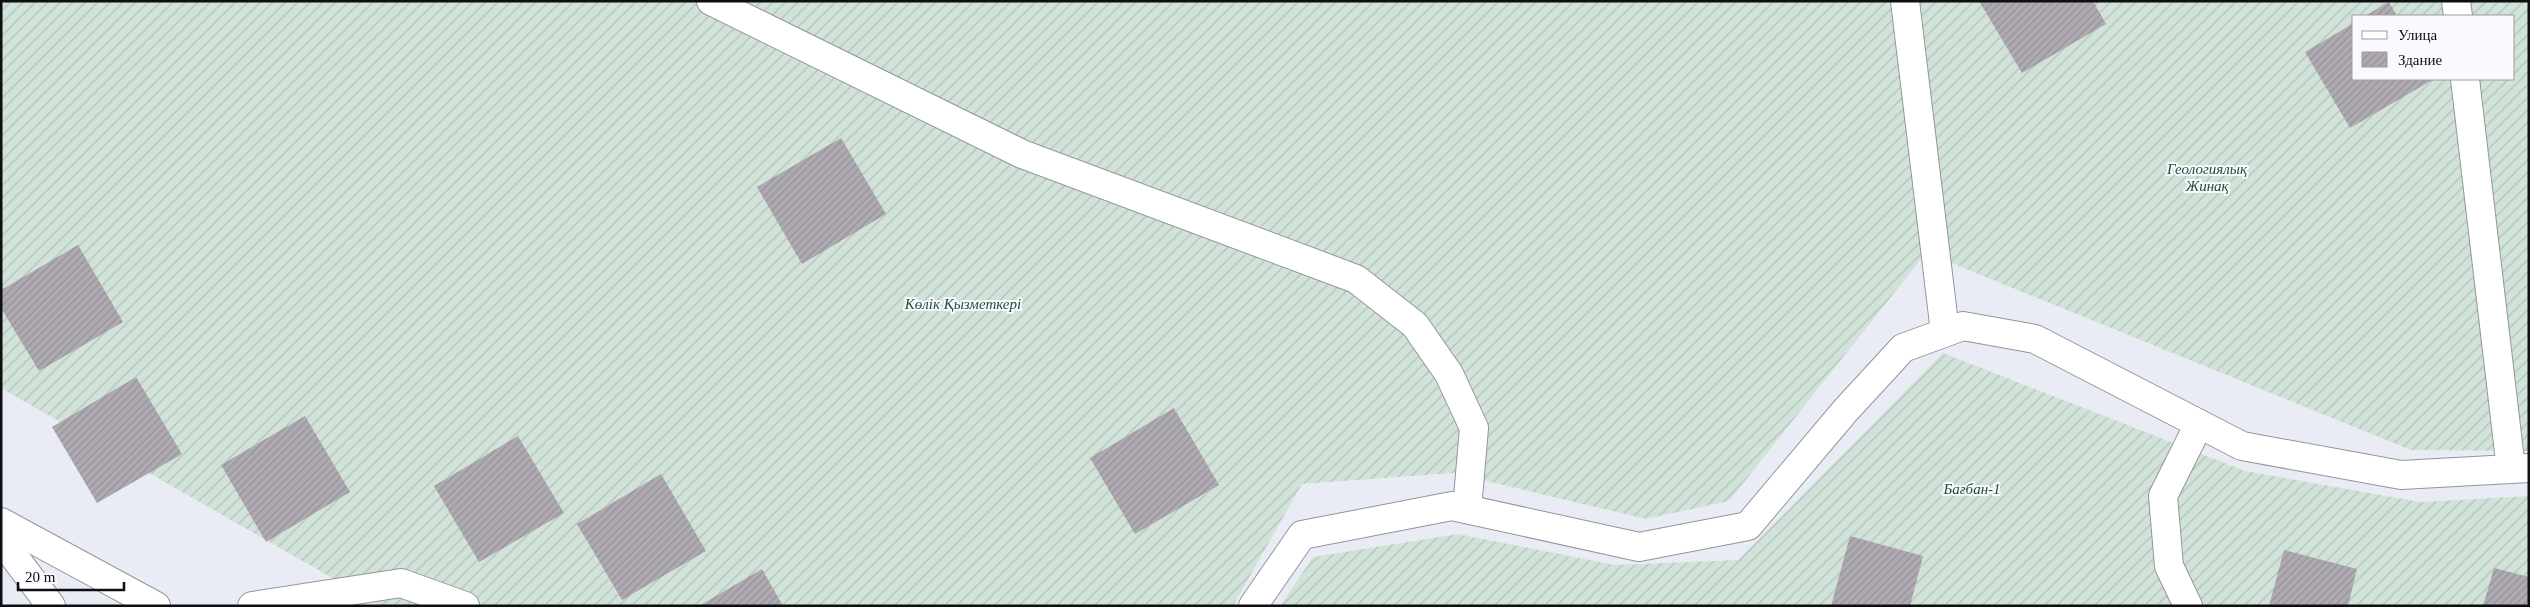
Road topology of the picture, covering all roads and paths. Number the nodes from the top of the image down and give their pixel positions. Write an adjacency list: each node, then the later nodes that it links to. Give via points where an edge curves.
1 (711, 1): 9 (street, via 1022,154 1356,279 1415,325 1449,374 1474,428)
2 (1905, 1): 6 (street)
3 (2456, 1): 4 (street)
4 (2458, 15)
5 (2465, 80): 8 (street)
6 (1945, 332): 7 (street, via 1963,326 2035,339); 9 (street, via 1903,348 1748,526 1639,546)
7 (2199, 424): 8 (street, via 2242,446 2401,475); 17 (street, via 2163,496 2169,566)
8 (2520, 469)
9 (1467, 509): 16 (street, via 1452,506 1302,535)
10 (1, 522): 13 (street)
11 (1, 539): 12 (street)
12 (50, 606)
13 (156, 606)
14 (252, 606): 15 (street, via 401,583)
15 (465, 606)
16 (1253, 606)
17 (2188, 606)

